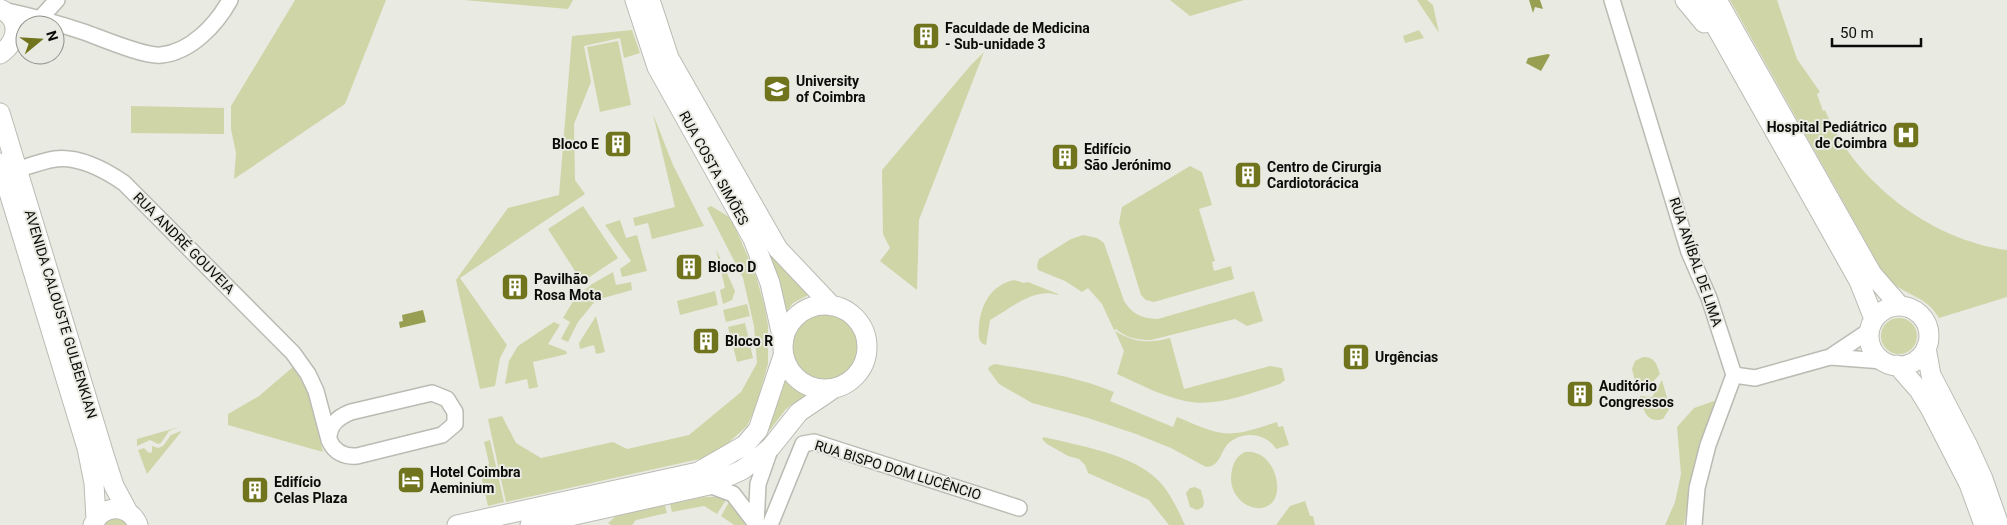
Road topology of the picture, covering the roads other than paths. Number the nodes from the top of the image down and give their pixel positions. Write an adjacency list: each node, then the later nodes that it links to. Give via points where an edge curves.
1 (57, 0): 11 (street)
2 (230, 0): 12 (street, via 202,35 182,50 159,55)
3 (635, 0): 21 (main road, RUA COSTA SIMÕES, via 657,67 753,239 770,283)
4 (650, 0): 18 (main road, RUA COSTA SIMÕES, via 669,58 778,249)
5 (1612, 0): 25 (street, RUA ANÍBAL DE LIMA, via 1689,252 1709,298)
6 (1685, 0): 14 (main road)
7 (1701, 0): 14 (main road)
8 (1717, 0): 19 (main road, via 1872,274)
9 (1, 10): 10 (street); 13 (main road, via 14,23)
10 (16, 15)
11 (43, 15)
12 (65, 30)
13 (12, 43): 15 (main road)
14 (1732, 56): 20 (main road, via 1858,281)
15 (0, 70)
16 (0, 113): 17 (main road, AVENIDA CALOUSTE GULBENKIAN)
17 (8, 166): 27 (street, RUA ANDRÉ GOUVEIA, via 55,159 82,162 112,174 293,353); 33 (main road, AVENIDA CALOUSTE GULBENKIAN, via 114,486); 34 (main road, AVENIDA CALOUSTE GULBENKIAN, via 87,448 94,483)
18 (832, 306): 21 (main road, via 818,305 800,313 787,328); 26 (main road, via 858,321 867,347 858,373)
19 (1900, 306): 20 (main road, via 1885,309); 22 (main road, via 1910,308 1924,320 1928,329)
20 (1872, 325): 23 (street); 24 (main road, via 1872,349)
21 (783, 348): 26 (main road, via 788,368 796,378 807,386); 35 (main road, via 758,430 745,445 698,472)
22 (1926, 348): 24 (main road, via 1914,361); 40 (main road, via 1931,375 1968,446)
23 (1830, 358): 24 (street); 25 (street, via 1755,378)
24 (1890, 363): 39 (main road, via 1919,390 1930,408 1969,484)
25 (1734, 375): 38 (street, via 1708,445 1697,488)
26 (833, 389): 30 (main road, via 799,412)
27 (316, 391): 28 (street, RUA ANDRÉ GOUVEIA, via 331,405); 29 (street, RUA ANDRÉ GOUVEIA)
28 (351, 412): 29 (street, via 336,420); 29 (street, via 432,394 447,398 455,412 455,424 442,435 357,456 349,457 335,450)
29 (329, 440)
30 (771, 447): 31 (main road, via 742,470); 37 (street, via 758,484)
31 (709, 485): 36 (main road); 37 (street, via 733,494)
32 (1018, 508): 37 (street, RUA BISPO DOM LUCÊNCIO, via 814,442 803,444)
33 (136, 520): 34 (main road, AVENIDA CALOUSTE GULBENKIAN, via 113,508 106,510)
34 (94, 522)
35 (457, 525)
36 (530, 525)
37 (761, 525)
38 (1694, 525)
39 (1984, 525)
40 (1999, 525)

